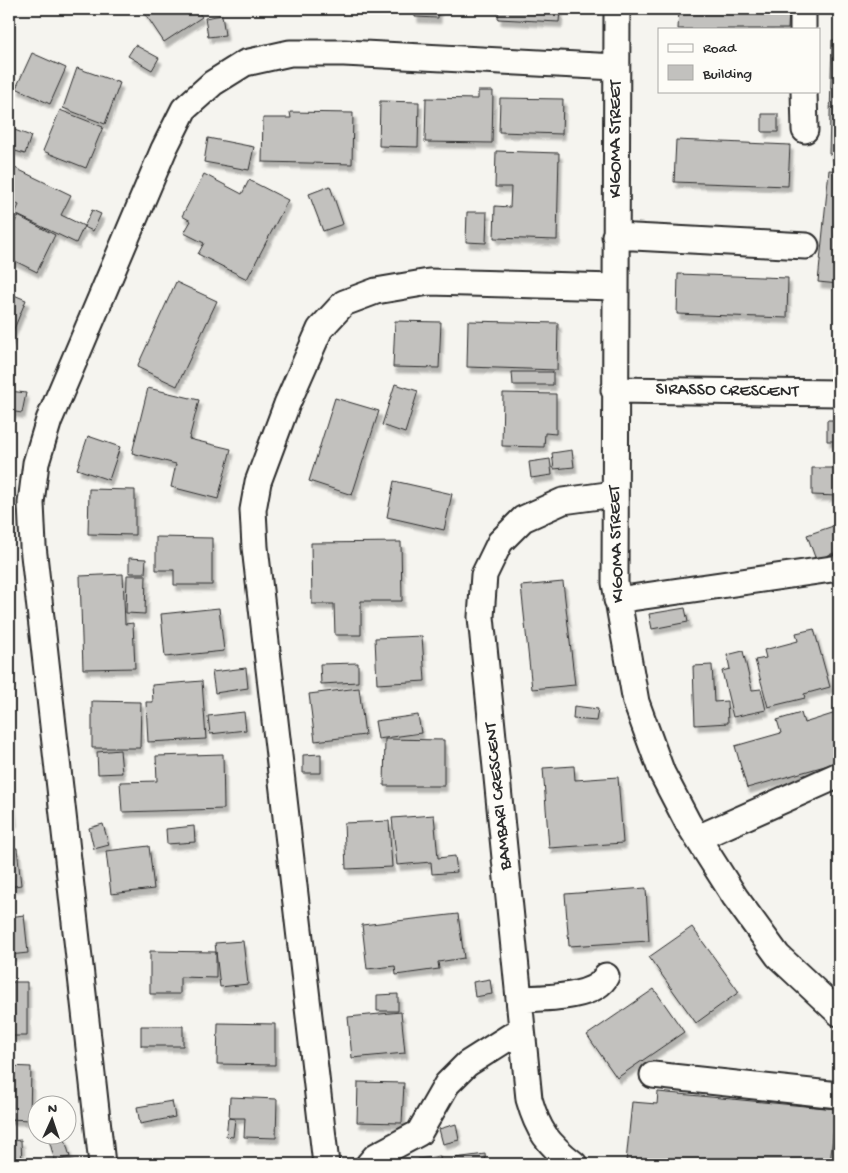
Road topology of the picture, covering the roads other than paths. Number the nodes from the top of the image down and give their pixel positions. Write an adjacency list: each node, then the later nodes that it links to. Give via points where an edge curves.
1 (617, 9): 4 (street, KIGOMA STREET)
2 (803, 9): 3 (street)
3 (803, 28)
4 (616, 67): 7 (street, KIGOMA STREET); 23 (street, via 290,53 245,63 213,83 184,109 164,148 49,420 36,462 31,503)
5 (804, 92): 6 (street)
6 (805, 130)
7 (615, 236): 8 (street); 9 (street, KIGOMA STREET)
8 (806, 246)
9 (615, 287): 10 (street, KIGOMA STREET); 24 (street, via 429,282 376,291 344,303 320,329 258,482 253,510 256,546)
10 (614, 390): 11 (street, SIRASSO CRESCENT); 12 (street, KIGOMA STREET)
11 (839, 393)
12 (614, 494): 14 (street, KIGOMA STREET); 18 (street, BAMBARI CRESCENT, via 563,501 523,519 500,542 484,575 481,617)
13 (839, 568): 14 (street)
14 (617, 600): 16 (street, KIGOMA STREET, via 636,702 662,773)
15 (839, 775): 16 (street)
16 (698, 838): 19 (street, KIGOMA STREET, via 778,956)
17 (606, 976): 18 (street, via 594,989 561,996)
18 (519, 999): 20 (street, BAMBARI CRESCENT)
19 (839, 1013)
20 (522, 1029): 25 (street, via 467,1064 447,1084 419,1133 376,1156); 26 (street, BAMBARI CRESCENT, via 535,1121 542,1135)
21 (653, 1075): 22 (street)
22 (839, 1096)
23 (102, 1164)
24 (326, 1164)
25 (369, 1164)
26 (574, 1164)

